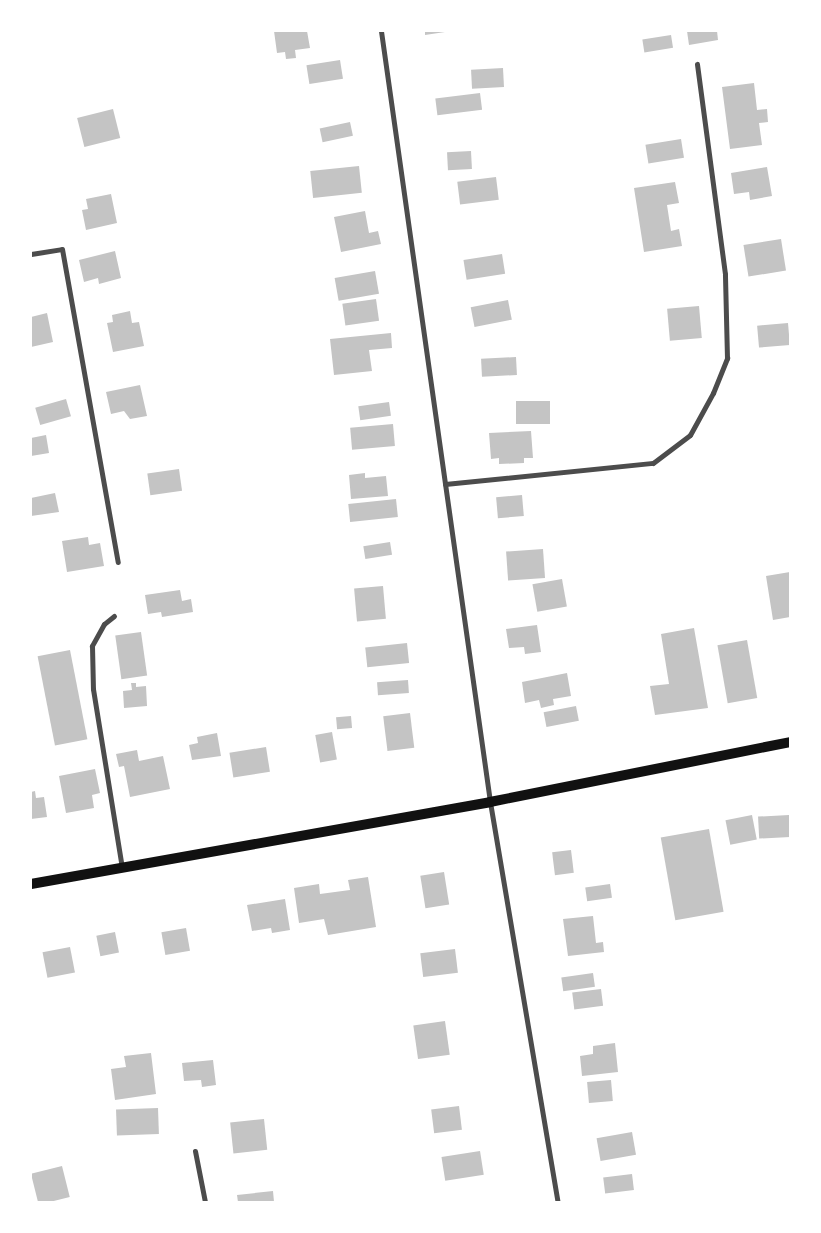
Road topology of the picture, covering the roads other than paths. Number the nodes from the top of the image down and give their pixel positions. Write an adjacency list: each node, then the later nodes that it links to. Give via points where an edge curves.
1 (381, 31): 4 (street)
2 (697, 64): 4 (street, via 725,274 727,358 713,394 690,435 653,463)
3 (31, 254): 5 (street, via 62,248)
4 (445, 484): 8 (street)
5 (118, 562)
6 (114, 616): 9 (street, via 104,624 92,646 93,689)
7 (790, 742): 8 (main road)
8 (490, 802): 9 (main road); 13 (street)
9 (122, 868): 10 (main road)
10 (31, 884)
11 (195, 1152): 12 (street)
12 (205, 1202)
13 (558, 1202)

